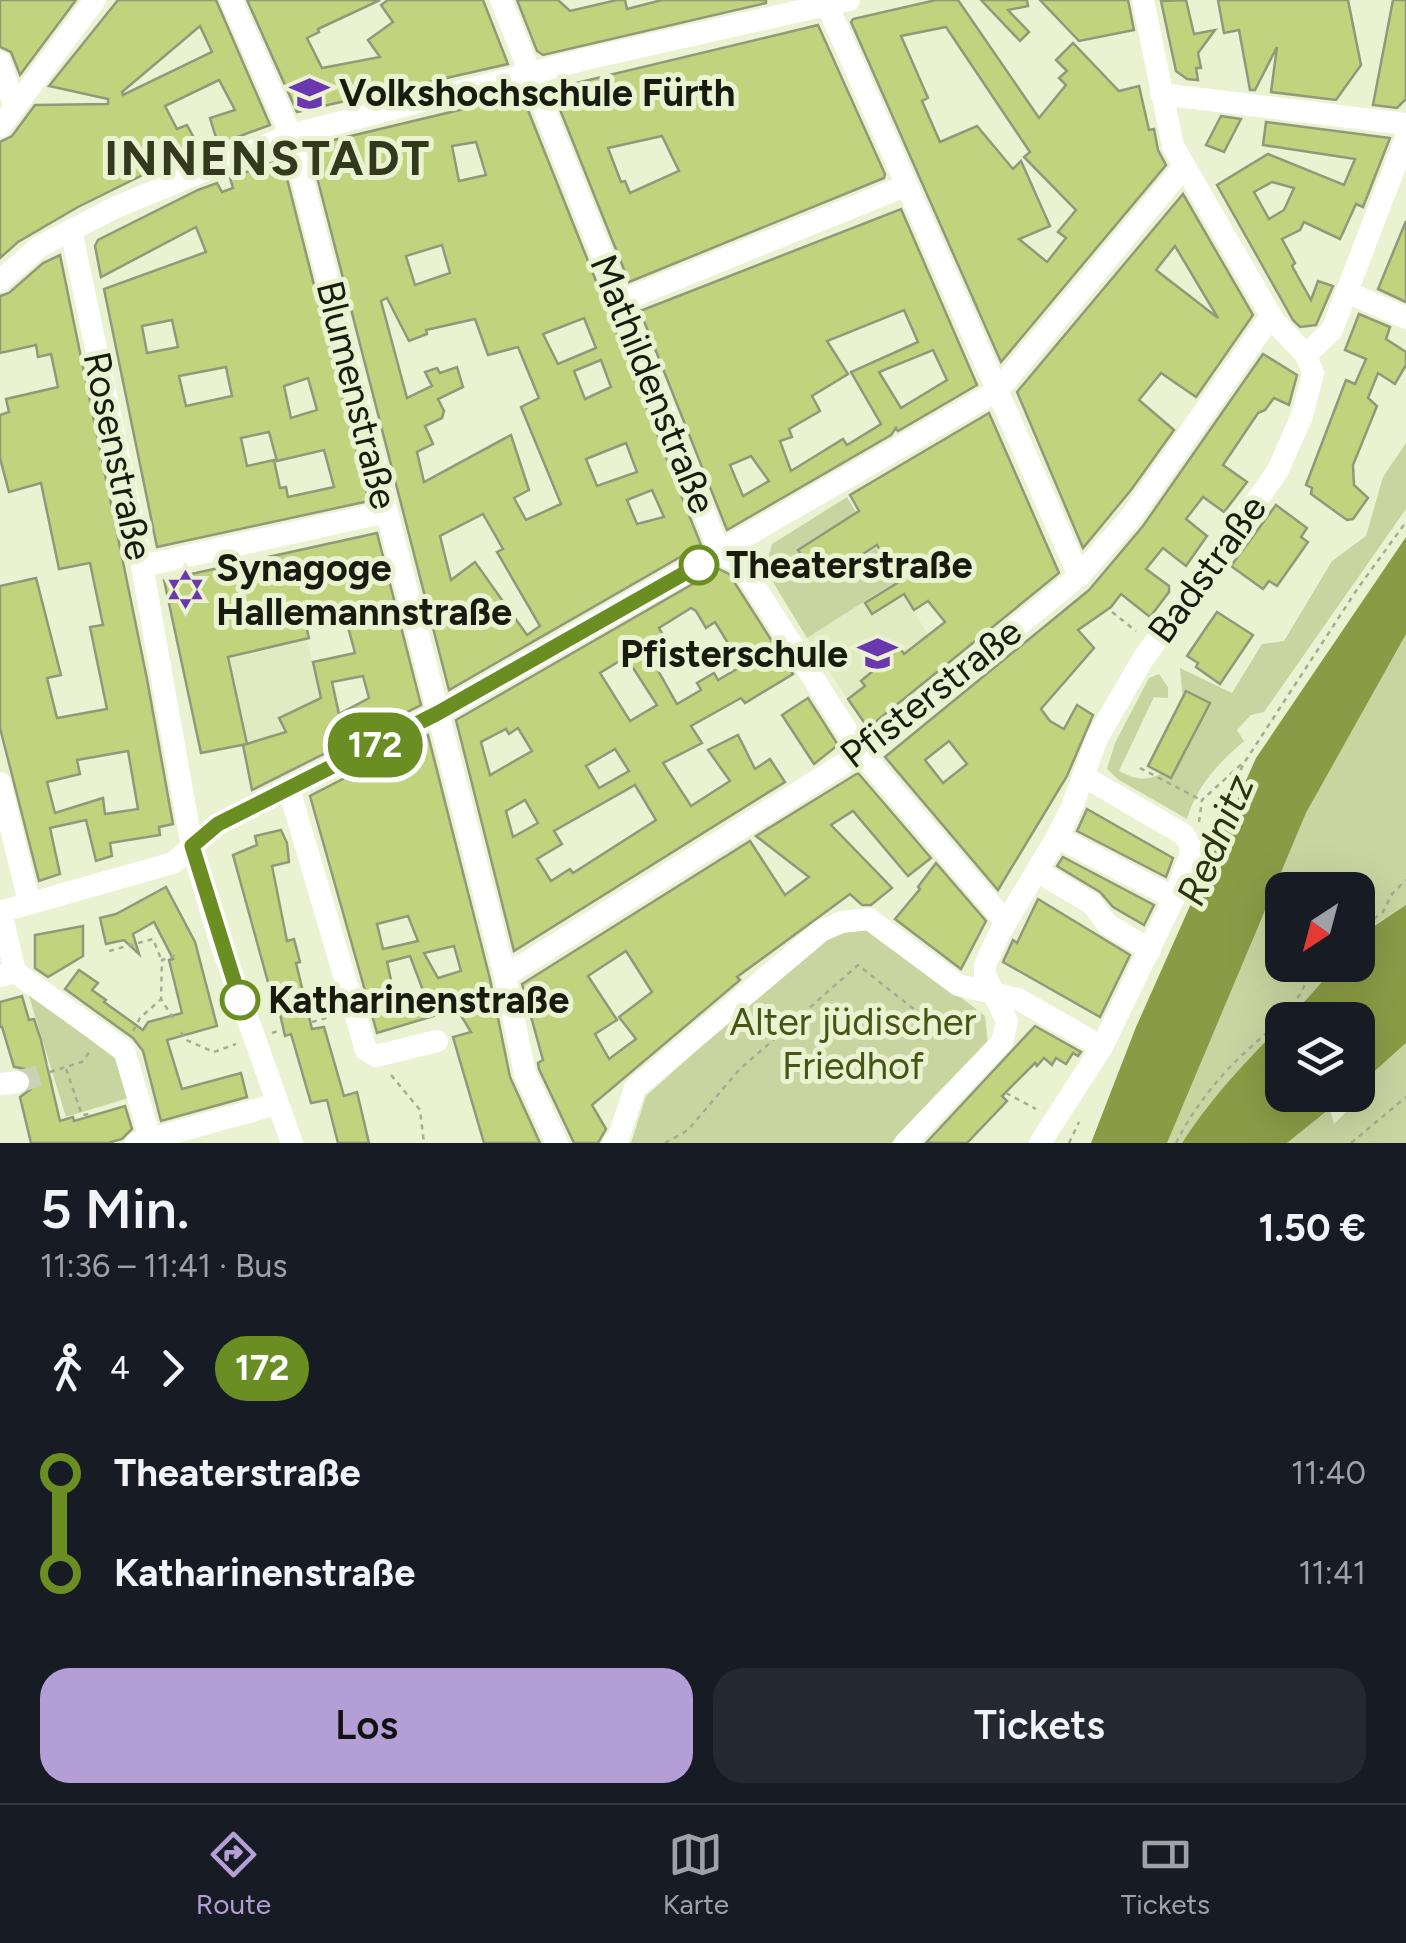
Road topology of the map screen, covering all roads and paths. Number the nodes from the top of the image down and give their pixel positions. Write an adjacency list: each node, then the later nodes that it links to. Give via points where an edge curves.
1 (95, 0): 9 (street)
2 (231, 0): 12 (street, Blumenstraße)
3 (501, 0): 7 (street, Mathildenstraße)
4 (1142, 0): 8 (street)
5 (834, 2): 7 (street); 15 (street)
6 (0, 62): 9 (street)
7 (530, 74): 12 (street); 19 (street, Mathildenstraße)
8 (1161, 94): 10 (street); 14 (street)
9 (14, 106): 11 (street)
10 (1406, 124)
11 (0, 127)
12 (291, 135): 16 (street); 24 (street, Blumenstraße)
13 (1406, 138): 18 (street)
14 (1182, 168): 20 (street); 23 (street)
15 (905, 186): 19 (street); 23 (street)
16 (71, 230): 17 (street); 27 (street, Rosenstraße)
17 (0, 280)
18 (1347, 292): 21 (street); 22 (street, via 1332,330)
19 (619, 302): 26 (street, Mathildenstraße)
20 (1272, 316): 22 (street); 28 (street, Pfisterstraße, via 1151,490)
21 (1406, 318)
22 (1306, 355): 30 (street, Badstraße, via 1313,373 1310,392 1286,455)
23 (996, 391): 26 (street); 28 (street)
24 (388, 512): 27 (street); 31 (street, Blumenstraße)
25 (1406, 522): 33 (path)
26 (720, 553): 31 (street); 32 (street, Mathildenstraße, via 739,562)
27 (142, 566): 42 (street, Rosenstraße)
28 (1079, 576): 32 (street, Pfisterstraße)
29 (1112, 612): 30 (path)
30 (1152, 644): 35 (street, Badstraße, via 1097,738)
31 (438, 713): 39 (street); 55 (street, Blumenstraße)
32 (861, 753): 49 (street, Mathildenstraße); 55 (street, Pfisterstraße)
33 (1246, 760): 34 (path, via 1202,800); 36 (path)
34 (1140, 768)
35 (1084, 776): 40 (street, Badstraße); 45 (street, via 1186,838 1192,854)
36 (1238, 776): 37 (path); 41 (path, via 1220,812 1227,816)
37 (1246, 778)
38 (0, 783): 46 (street)
39 (289, 790): 42 (street, via 218,824); 59 (street)
40 (1057, 837): 43 (street, Badstraße); 45 (street)
41 (1217, 840)
42 (192, 846): 46 (street, via 173,863); 65 (street, Rosenstraße)
43 (1037, 872): 49 (street, Badstraße); 51 (street)
44 (1406, 880): 48 (path)
45 (1174, 898): 51 (street)
46 (29, 902): 47 (street)
47 (0, 912): 54 (street)
48 (1375, 918)
49 (1006, 922): 57 (street, Badstraße, via 985,965)
50 (108, 950): 53 (path, via 153,940)
51 (1150, 950): 67 (street)
52 (178, 954): 53 (path)
53 (162, 960): 58 (path)
54 (7, 974): 63 (street)
55 (505, 976): 80 (street, Blumenstraße, via 526,1074)
56 (1308, 982): 85 (path, via 1190,1115)
57 (994, 994): 67 (street, via 1018,999); 81 (street, via 958,985 868,919 842,922 821,931 635,1088); 83 (street, Badstraße, via 1007,1022 1002,1042)
58 (162, 999): 60 (path); 68 (path, via 140,1018)
59 (354, 1011): 61 (path); 69 (street, via 366,1050)
60 (173, 1018)
61 (312, 1022)
62 (181, 1032): 65 (path, via 214,1052)
63 (101, 1035): 68 (street); 70 (path, via 82,1062)
64 (948, 1036): 82 (path, via 858,965 740,1070 688,1130)
65 (253, 1039): 74 (street, Rosenstraße)
66 (437, 1041): 69 (street)
67 (1102, 1048): 76 (street)
68 (124, 1050): 77 (street)
69 (376, 1056): 79 (path, via 420,1110)
70 (66, 1068): 71 (path); 75 (path, via 82,1115)
71 (50, 1072)
72 (1006, 1093): 76 (path)
73 (1406, 1098): 86 (path)
74 (277, 1104): 77 (street); 78 (street, Rosenstraße)
75 (90, 1114)
76 (1057, 1120): 84 (street)
77 (143, 1141)
78 (292, 1143)
79 (424, 1143)
80 (556, 1143)
81 (613, 1143)
82 (665, 1143)
83 (904, 1143)
84 (1040, 1143)
85 (1176, 1143)
86 (1351, 1143)

